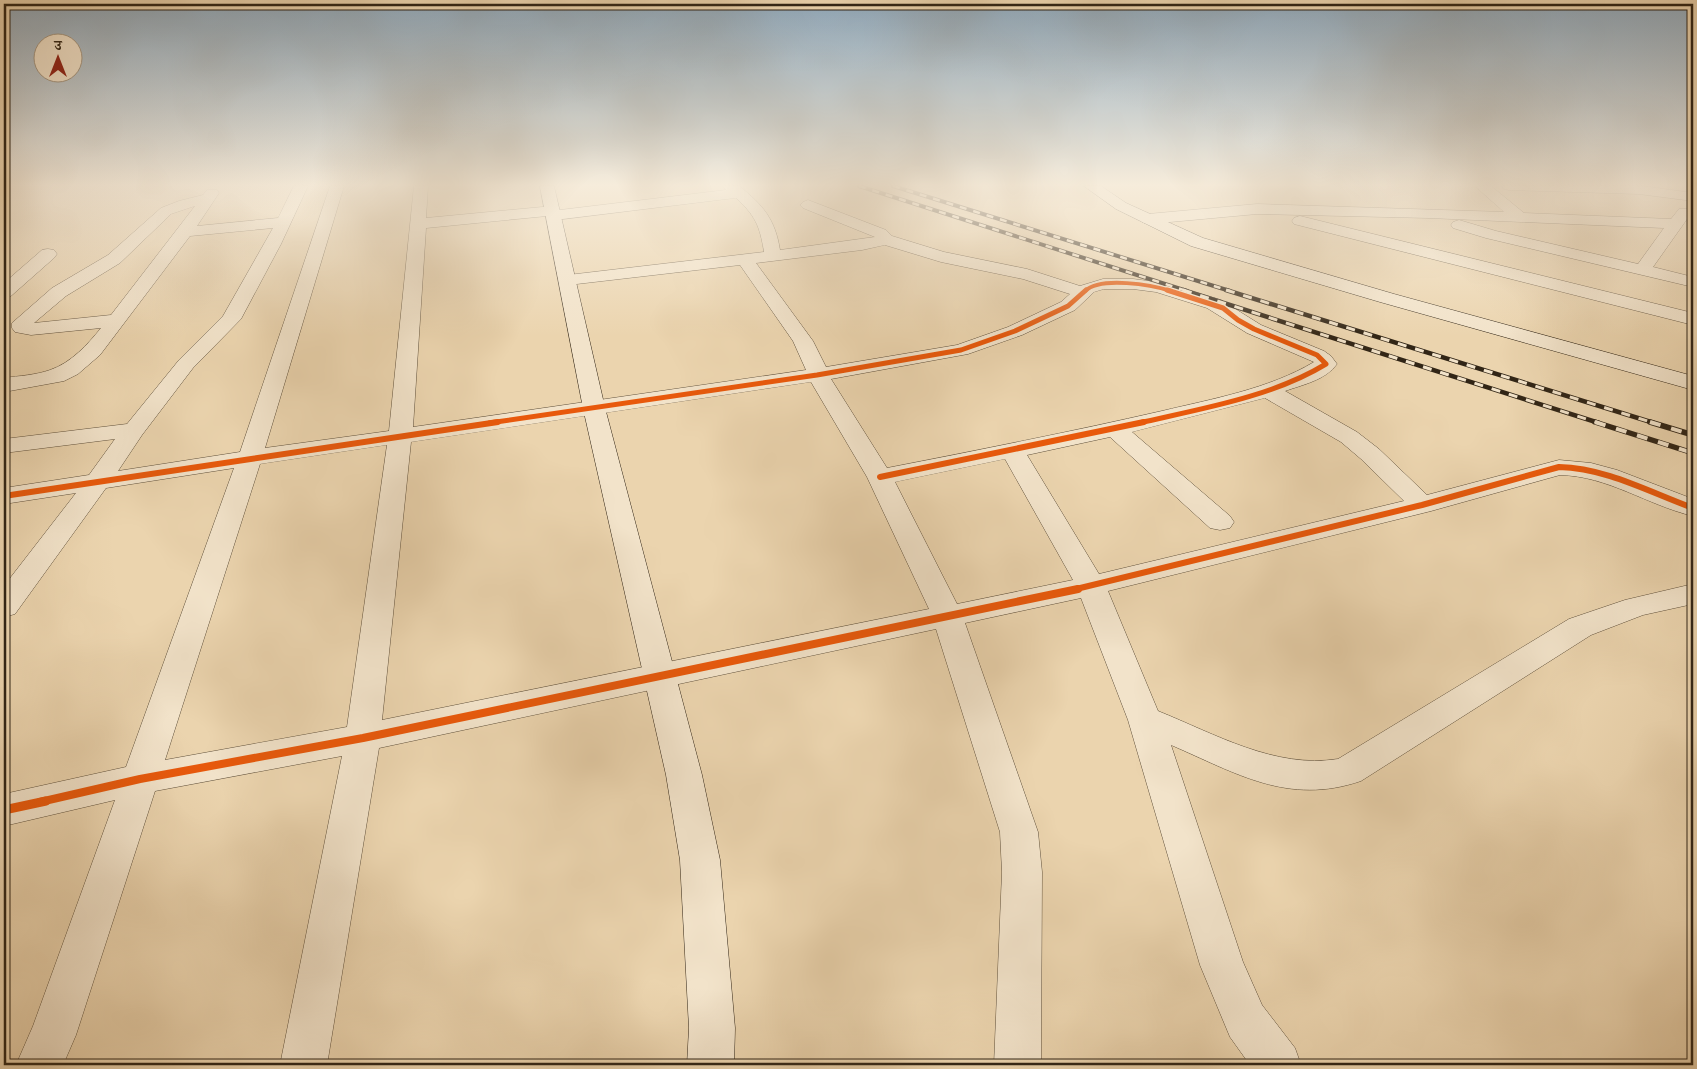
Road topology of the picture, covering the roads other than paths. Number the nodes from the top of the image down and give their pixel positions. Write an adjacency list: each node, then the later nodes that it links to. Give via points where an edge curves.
1 (139, 236): 27 (street, via 114,259 58,292 22,323 22,328)
2 (181, 236): 27 (street)
3 (276, 236): 35 (street, via 231,319 186,364)
4 (321, 236): 39 (street)
5 (417, 236): 36 (street)
6 (558, 236): 22 (street)
7 (765, 236): 20 (street)
8 (882, 236): 16 (street)
9 (1186, 236): 30 (street, via 1197,242 1396,301)
10 (1203, 236): 28 (street, via 1377,289)
11 (1359, 236): 17 (street)
12 (1421, 236): 17 (street)
13 (1500, 236): 18 (street)
14 (1555, 236): 18 (street)
15 (1666, 236): 21 (street)
16 (886, 240): 20 (street); 25 (street, via 941,258 1028,274)
17 (1405, 247): 26 (street)
18 (1551, 248): 21 (street)
19 (48, 254): 24 (street)
20 (759, 258): 22 (street); 29 (street, via 803,341)
21 (1642, 270): 23 (street)
22 (568, 280): 33 (street)
23 (1693, 282)
24 (4, 292)
25 (1084, 293): 29 (street, via 1068,306 990,341 961,350); 32 (street, via 1094,285 1103,284 1146,285 1170,290 1223,308 1249,327 1324,360 1326,364 1319,370)
26 (1693, 319)
27 (117, 320): 31 (street, via 93,351 70,369 43,380)
28 (1693, 374)
29 (817, 375): 33 (street); 40 (street)
30 (1693, 383)
31 (4, 385)
32 (1268, 391): 34 (street); 43 (street, via 1349,437)
33 (594, 408): 36 (street); 50 (street)
34 (1115, 429): 38 (street); 45 (street)
35 (134, 430): 37 (street); 41 (street)
36 (400, 436): 39 (street); 52 (street)
37 (4, 446)
38 (1012, 449): 40 (street); 46 (street)
39 (250, 458): 41 (street); 53 (street)
40 (880, 477): 49 (street)
41 (98, 481): 42 (street); 48 (street)
42 (4, 496)
43 (1422, 505): 44 (street, via 1569,466 1601,473); 46 (street)
44 (1693, 508)
45 (1220, 522)
46 (1091, 586): 49 (street); 51 (street)
47 (1693, 594): 51 (street, via 1609,613 1580,626 1348,771 1332,776 1283,775)
48 (4, 607)
49 (948, 617): 50 (street); 58 (street, via 1019,832 1022,872)
50 (660, 675): 52 (street); 57 (street, via 700,860 712,1028)
51 (1145, 720): 59 (street, via 1222,965 1246,1021)
52 (363, 738): 53 (street); 56 (street)
53 (140, 779): 54 (street); 55 (street)
54 (4, 810)
55 (40, 1065)
56 (304, 1065)
57 (711, 1065)
58 (1018, 1065)
59 (1278, 1065)

